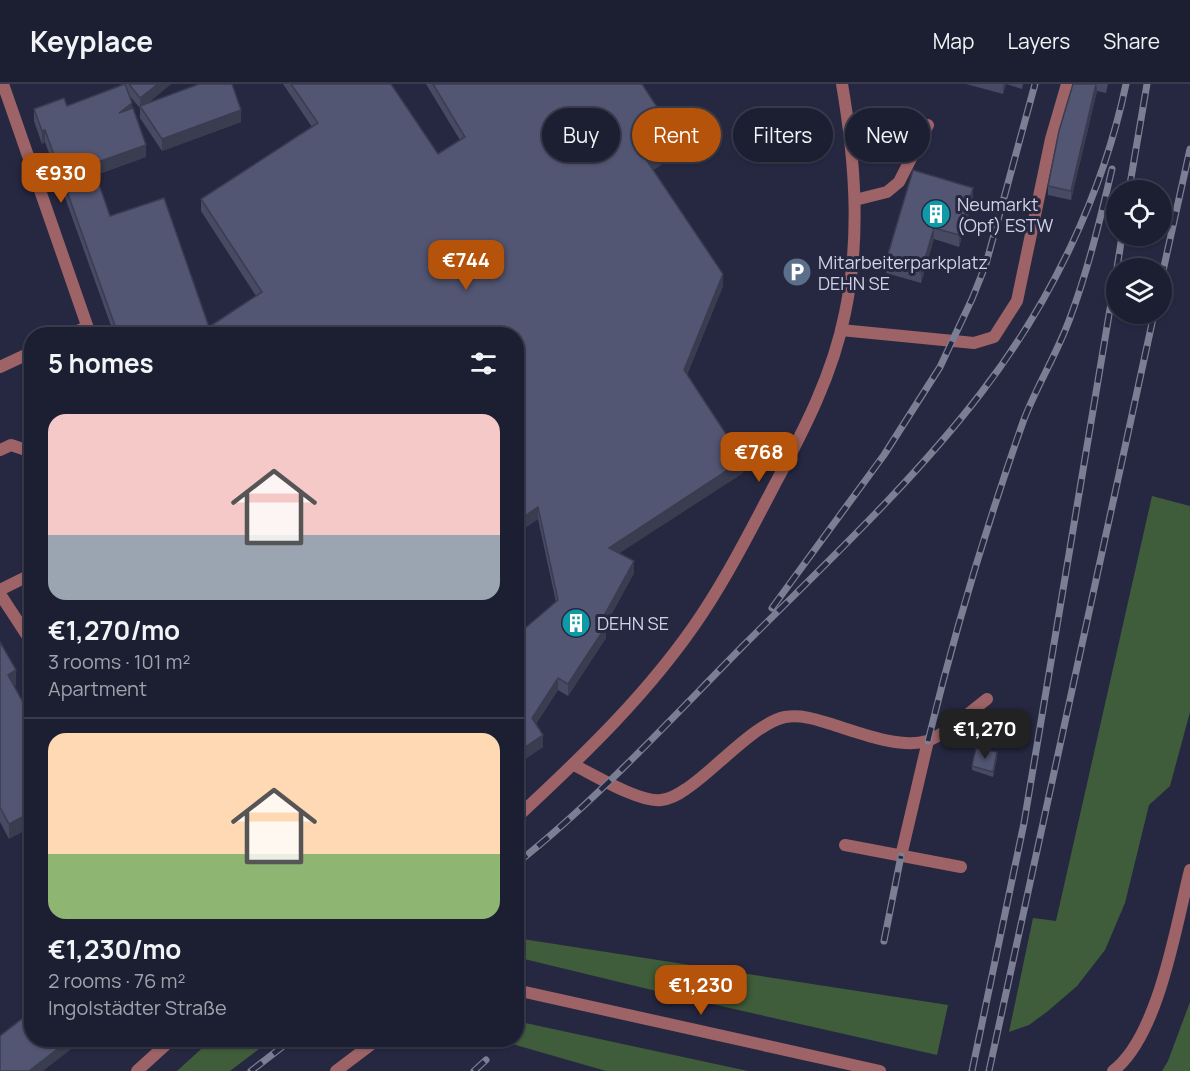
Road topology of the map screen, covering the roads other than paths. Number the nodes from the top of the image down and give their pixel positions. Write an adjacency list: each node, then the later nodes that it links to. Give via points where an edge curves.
1 (3, 84): 6 (street)
2 (842, 84): 5 (street)
3 (1066, 84): 7 (street, via 1017,301 994,337 974,343)
4 (909, 162): 5 (street, via 899,182 887,192)
5 (855, 200): 7 (street, via 852,270)
6 (88, 327)
7 (841, 330): 17 (street, via 825,380 794,449 702,614 654,678)
8 (24, 356): 9 (street)
9 (0, 367)
10 (24, 449): 11 (street, via 11,445)
11 (0, 450)
12 (24, 578): 13 (street)
13 (0, 592): 14 (street)
14 (24, 630)
15 (987, 699): 16 (street)
16 (928, 741): 17 (street, via 894,741 807,716 784,717 762,728 699,780 662,800 646,800); 20 (street)
17 (573, 765): 18 (street)
18 (524, 811)
19 (845, 845): 20 (street)
20 (901, 856): 21 (street)
21 (961, 867)
22 (1190, 870): 29 (street, via 1157,1000 1146,1028)
23 (524, 992): 28 (street)
24 (163, 1047): 26 (street)
25 (368, 1047): 27 (street)
26 (137, 1071)
27 (336, 1071)
28 (880, 1071)
29 (1113, 1071)

